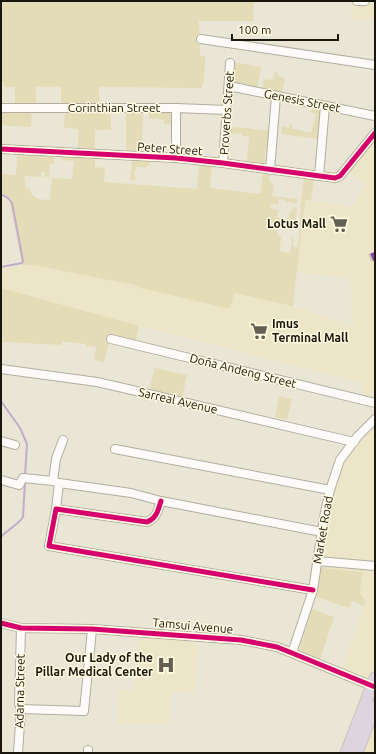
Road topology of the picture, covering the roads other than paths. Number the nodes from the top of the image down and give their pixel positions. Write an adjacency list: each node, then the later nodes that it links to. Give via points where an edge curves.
1 (357, 1): 2 (street)
2 (365, 1)
3 (201, 39): 5 (street)
4 (230, 63): 6 (street, Proverbs Street)
5 (375, 65)
6 (229, 86): 7 (street, Genesis Street); 11 (street, Proverbs Street)
7 (276, 96): 8 (street, Genesis Street); 17 (street)
8 (325, 106): 12 (street, Genesis Street); 18 (street)
9 (1, 108): 10 (street, Corinthian Street)
10 (176, 108): 11 (street, Corinthian Street); 15 (street)
11 (227, 110): 16 (street, Proverbs Street)
12 (375, 116)
13 (375, 133): 18 (street, Peter Street, via 337,178)
14 (1, 148): 15 (street, Peter Street)
15 (176, 158): 16 (street, Peter Street)
16 (223, 163): 17 (street, Peter Street)
17 (270, 170): 18 (street, Peter Street)
18 (319, 176)
19 (111, 339): 21 (street, Doña Andeng Street)
20 (1, 369): 25 (street, Sarreal Avenue, via 119,387)
21 (375, 403)
22 (375, 419): 25 (street, Market Road)
23 (63, 440): 29 (street, via 56,459)
24 (1, 441): 26 (street)
25 (354, 442): 30 (street, Market Road, via 340,460)
26 (14, 445)
27 (115, 449): 30 (street)
28 (1, 480): 29 (street, via 16,485 21,484 23,478)
29 (56, 482): 31 (street, via 131,493); 32 (street)
30 (330, 490): 33 (street, Market Road)
31 (161, 501): 32 (street, via 156,516 147,522); 33 (street)
32 (56, 508): 36 (street, via 49,546)
33 (322, 532): 34 (street, Market Road)
34 (318, 561): 35 (street); 36 (street, Market Road)
35 (375, 566)
36 (313, 590): 40 (street, Market Road)
37 (1, 623): 38 (street, Tamsui Avenue)
38 (21, 628): 39 (street, Tamsui Avenue); 43 (street, Adarna Street)
39 (92, 628): 40 (street, Tamsui Avenue, via 242,640); 43 (street, via 84,711)
40 (292, 652): 41 (street, Tamsui Avenue)
41 (374, 684): 46 (highway)
42 (375, 706): 44 (highway)
43 (21, 709): 45 (street, Adarna Street)
44 (371, 728): 47 (highway)
45 (18, 753)
46 (346, 753)
47 (357, 753)

